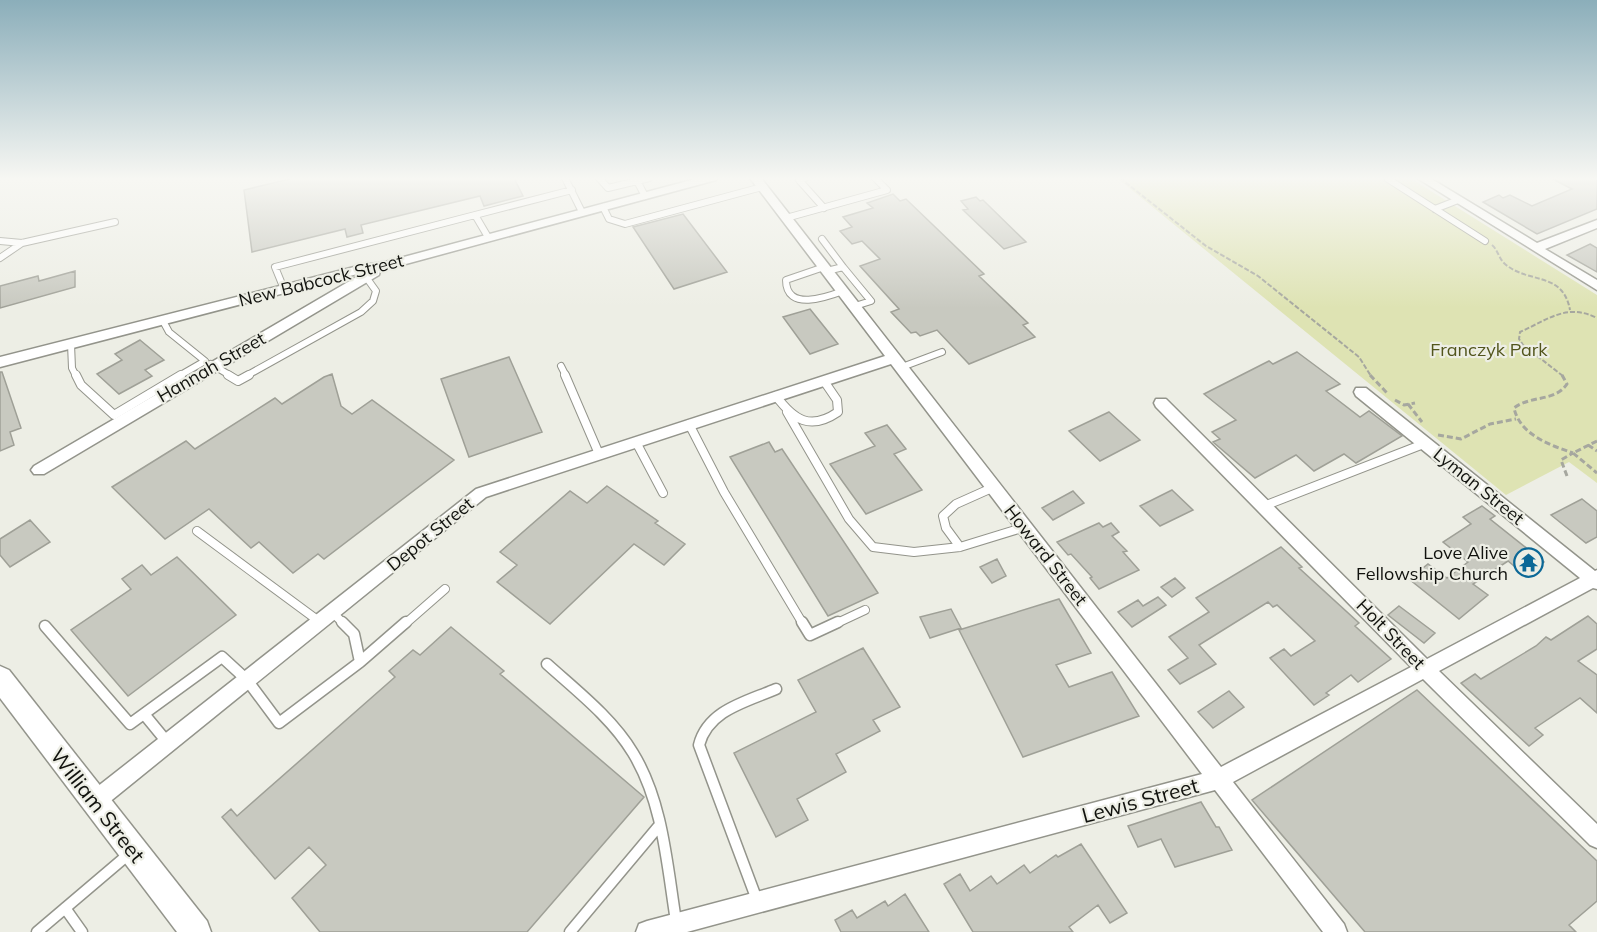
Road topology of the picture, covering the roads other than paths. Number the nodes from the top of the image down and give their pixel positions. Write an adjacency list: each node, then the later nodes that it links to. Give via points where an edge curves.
1 (450, 221): 23 (lane, via 274,267)
2 (479, 221): 11 (lane)
3 (546, 221): 11 (street, New Babcock Street)
4 (617, 221): 5 (lane)
5 (633, 221)
6 (789, 221): 20 (street, Howard Street)
7 (1455, 221): 14 (lane)
8 (1493, 221): 16 (street)
9 (115, 222): 15 (lane)
10 (1597, 224): 16 (street)
11 (488, 237): 18 (street, New Babcock Street)
12 (822, 239): 19 (lane)
13 (0, 241): 15 (lane)
14 (1485, 241)
15 (22, 243): 17 (lane)
16 (1536, 248): 22 (street)
17 (0, 258)
18 (385, 266): 21 (street, Hannah Street); 23 (street, New Babcock Street)
19 (843, 267): 20 (lane); 25 (lane, via 871,301)
20 (826, 269): 24 (street, Howard Street); 24 (lane, via 791,277 786,286 801,301)
21 (366, 277): 31 (street, Hannah Street); 31 (lane, via 376,291 373,301 361,312 238,381)
22 (1597, 286)
23 (284, 289): 26 (street, New Babcock Street)
24 (843, 291): 25 (street, Howard Street)
25 (855, 306): 30 (street, Howard Street)
26 (163, 321): 27 (street, New Babcock Street); 31 (lane, via 169,332)
27 (70, 344): 29 (street, New Babcock Street); 38 (lane, via 72,368 81,386)
28 (942, 352): 30 (lane)
29 (0, 362)
30 (898, 362): 33 (street, Depot Street); 44 (street, Howard Street)
31 (209, 363): 38 (street, Hannah Street)
32 (561, 366): 42 (lane)
33 (824, 381): 35 (street, Depot Street); 37 (lane, via 837,400 838,412 828,421 795,419)
34 (1361, 392): 41 (street, Lyman Street)
35 (776, 396): 37 (lane); 39 (street, Depot Street)
36 (1161, 404): 46 (street, Holt Street)
37 (787, 412): 49 (lane, via 849,519 873,547 914,552)
38 (117, 418): 43 (street, Hannah Street)
39 (690, 424): 40 (street, Depot Street); 52 (lane, via 724,492 810,635)
40 (636, 442): 42 (street, Depot Street); 45 (lane)
41 (1426, 443): 46 (lane); 50 (street, Lyman Street)
42 (598, 454): 53 (street, Depot Street, via 481,493)
43 (39, 470)
44 (994, 487): 47 (street, Howard Street); 49 (lane, via 956,504 944,516 946,528)
45 (663, 493)
46 (1264, 506): 57 (street, Holt Street)
47 (1025, 527): 49 (lane); 63 (street, Howard Street)
48 (197, 531): 53 (lane)
49 (960, 547)
50 (1596, 579): 57 (street, Lewis Street)
51 (445, 589): 55 (lane)
52 (865, 610)
53 (326, 617): 55 (lane, via 354,634); 59 (street, Depot Street)
54 (45, 627): 61 (lane, via 130,724)
55 (360, 662): 59 (lane, via 279,723)
56 (546, 664): 65 (lane, via 593,705 633,753 649,786)
57 (1425, 669): 63 (street, Lewis Street); 66 (street, Holt Street)
58 (0, 678): 64 (main road, William Street)
59 (247, 680): 61 (lane, via 222,657); 62 (street, Depot Street)
60 (776, 689): 68 (lane, via 707,723 699,745)
61 (144, 714): 62 (lane)
62 (168, 743): 64 (street, Depot Street)
63 (1219, 779): 68 (street, Lewis Street); 76 (street, Howard Street)
64 (95, 801): 67 (main road, William Street)
65 (658, 826): 70 (lane); 74 (lane)
66 (1597, 838)
67 (133, 850): 69 (lane); 73 (main road, William Street)
68 (758, 901): 70 (street, Lewis Street)
69 (65, 908): 71 (lane); 72 (lane)
70 (677, 922): 75 (street, Lewis Street)
71 (37, 932)
72 (82, 932)
73 (196, 932)
74 (570, 932)
75 (647, 932)
76 (1336, 932)

